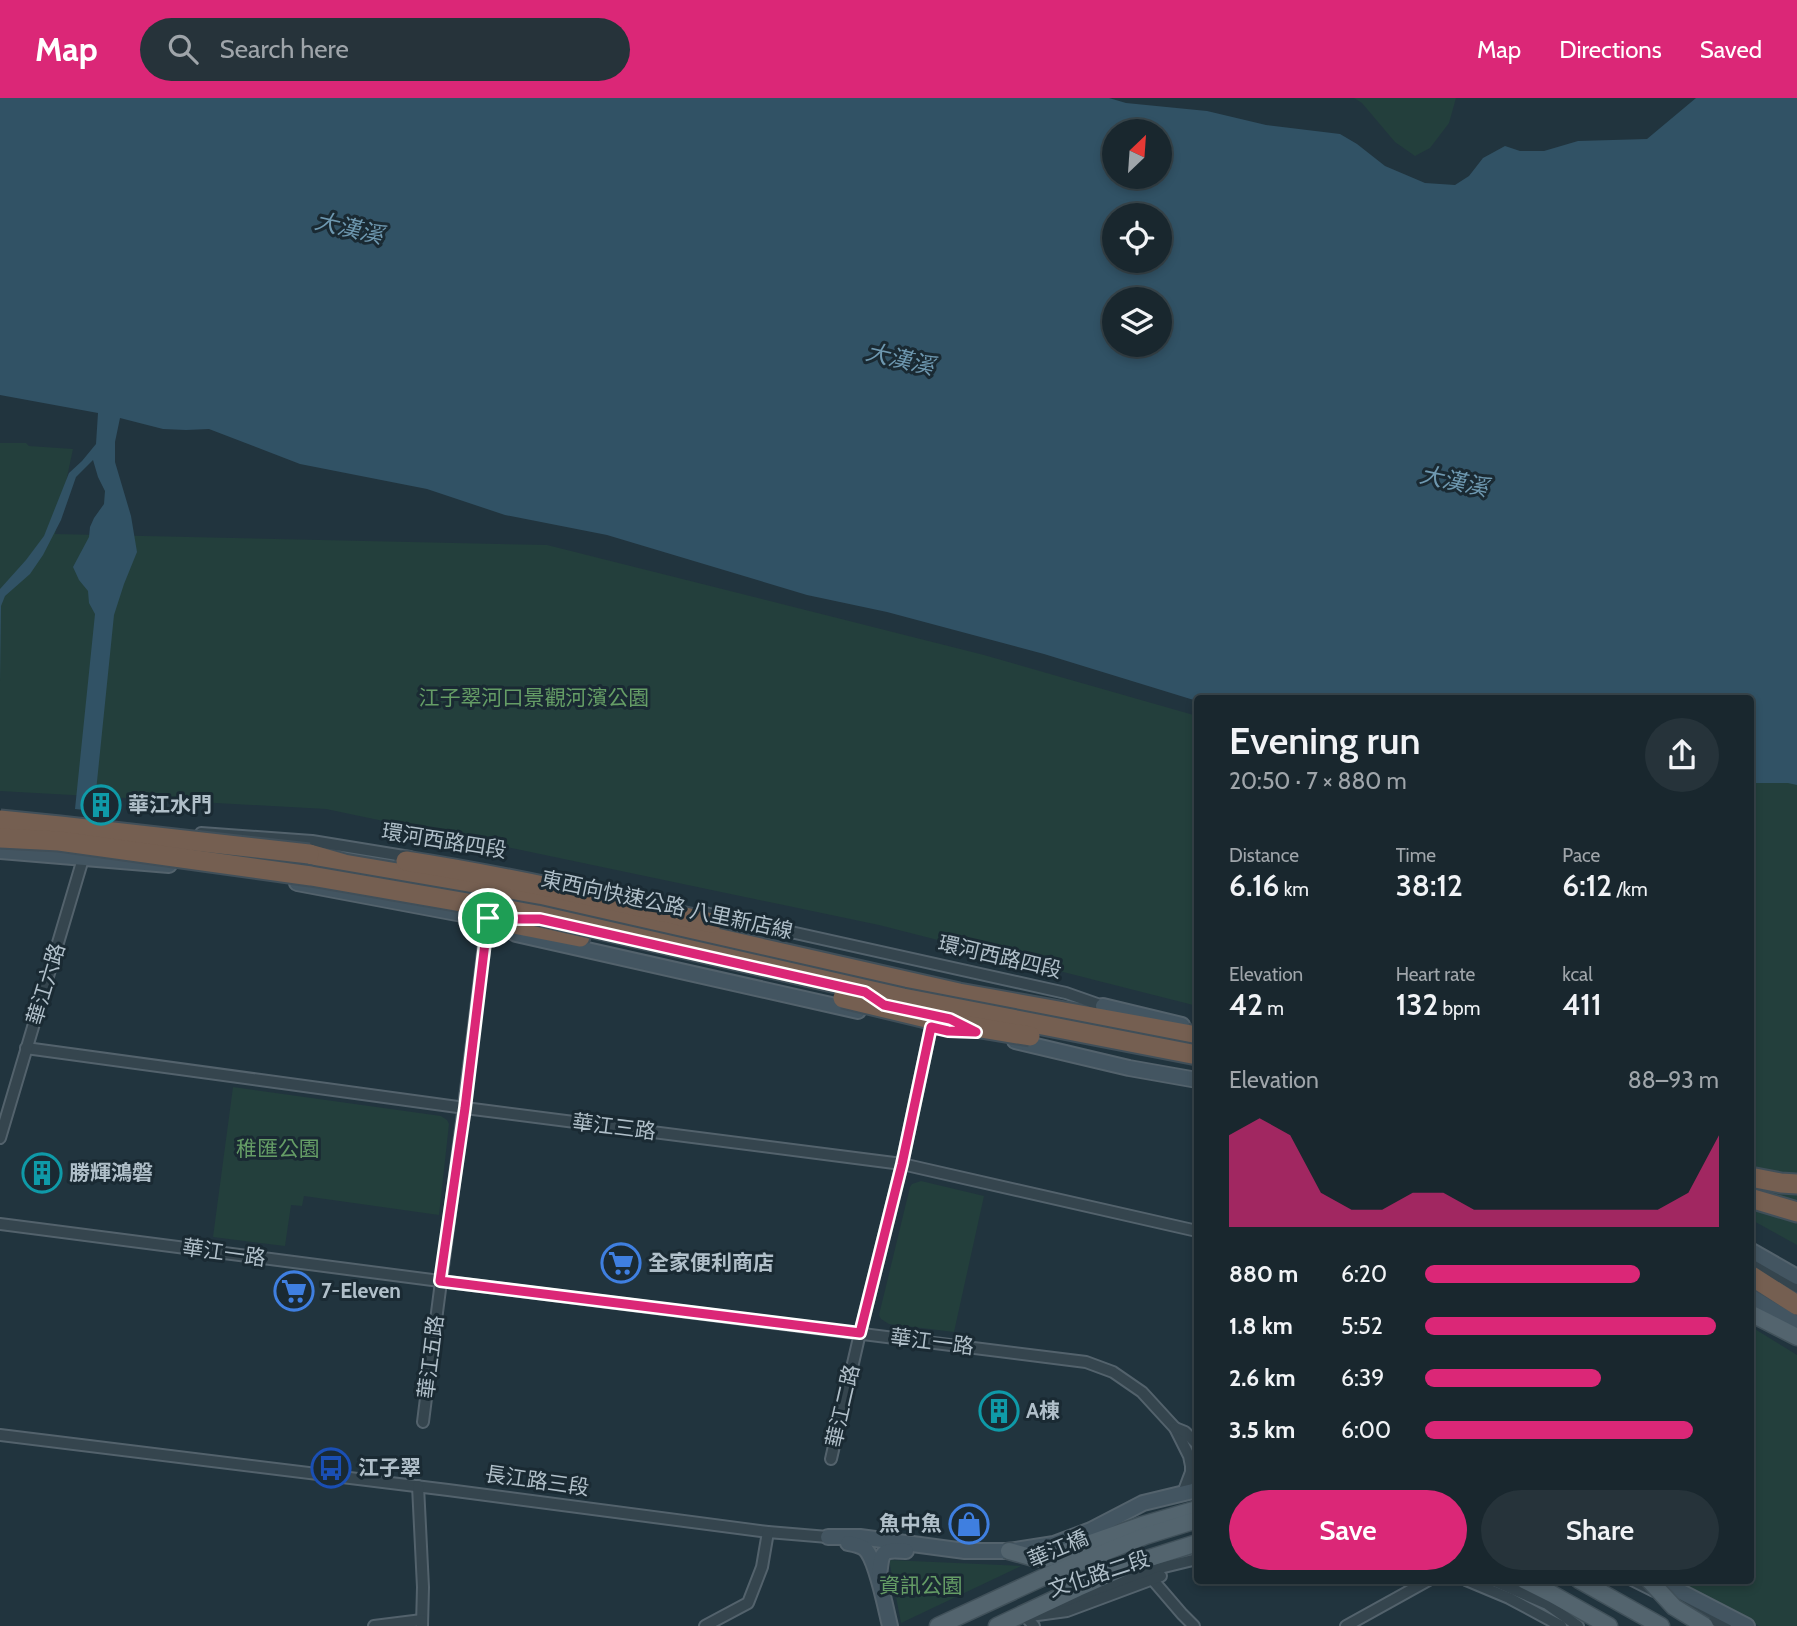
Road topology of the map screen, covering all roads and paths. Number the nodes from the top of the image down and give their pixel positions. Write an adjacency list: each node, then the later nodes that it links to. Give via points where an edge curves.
1 (0, 814): 3 (main road, 環河西路四段)
2 (0, 820): 6 (highway, 東西向快速公路 八里新店線, bridge)
3 (88, 830): 7 (street, 華江六路); 9 (street, 環河西路四段, via 146,828 312,841 495,870 1052,990); 14 (main road, 環河西路四段, via 491,899)
4 (0, 838): 16 (highway, 東西向快速公路 八里新店線, bridge, via 59,841 312,876 523,913 904,998)
5 (0, 850): 7 (main road)
6 (309, 854): 9 (highway, via 348,852 466,871 1066,1004); 13 (highway, 東西向快速公路 八里新店線, via 588,909 959,993)
7 (85, 857): 8 (main road, via 234,872); 15 (street, 華江六路)
8 (491, 918): 10 (main road, via 516,934); 12 (main road, via 540,919 865,992 884,1005 950,1019); 17 (highway, bridge, via 939,1021); 19 (street, 華江五路)
9 (1103, 1006): 11 (main road, 環河西路四段)
10 (931, 1027): 12 (main road); 21 (street, 華江二路)
11 (1194, 1027)
12 (976, 1032): 18 (main road)
13 (1194, 1035)
14 (1194, 1041)
15 (26, 1048): 19 (street, 華江三路); 20 (street, 華江六路)
16 (1194, 1054)
17 (1194, 1064)
18 (1194, 1079)
19 (465, 1108): 21 (street, 華江三路); 33 (street, 華江五路)
20 (0, 1138)
21 (902, 1164): 27 (street, 華江三路); 42 (street, 華江二路)
22 (1754, 1178): 23 (highway)
23 (1797, 1184)
24 (1754, 1199): 25 (highway)
25 (1797, 1212)
26 (0, 1224): 33 (street, 華江一路)
27 (1194, 1230)
28 (1754, 1252): 31 (main road)
29 (1754, 1262): 35 (street)
30 (1754, 1269): 36 (highway)
31 (1797, 1277)
32 (1754, 1278): 38 (highway)
33 (440, 1281): 42 (street, 華江一路); 44 (street, 華江五路)
34 (1754, 1286): 39 (street)
35 (1797, 1287)
36 (1797, 1295)
37 (1754, 1298): 41 (main road)
38 (1797, 1305)
39 (1797, 1313)
40 (1754, 1315): 43 (main road)
41 (1797, 1324)
42 (860, 1333): 45 (street, 華江一路, via 1086,1362 1113,1372 1142,1392); 48 (street, 華江二路)
43 (1797, 1337)
44 (423, 1422)
45 (1175, 1428): 47 (street, 華江一路); 50 (street, 華江一路, via 1189,1456)
46 (0, 1435): 49 (street, 長江路三段)
47 (1194, 1441)
48 (831, 1459)
49 (418, 1486): 54 (street, 長江路三段); 74 (street)
50 (1190, 1492): 55 (main road, 文化路二段, via 1143,1503)
51 (1194, 1503): 55 (street)
52 (1194, 1510): 59 (main road, via 1045,1559)
53 (1194, 1521): 78 (main road, 華江橋, via 1046,1576)
54 (768, 1532): 56 (street, 長江路三段); 76 (street, via 762,1567 748,1603)
55 (1075, 1536): 59 (main road, 文化路二段)
56 (828, 1537): 58 (main road, 長江路三段); 63 (main road, via 864,1548)
57 (1194, 1544): 73 (main road, 文化路二段, via 1137,1562)
58 (948, 1550): 59 (main road, 長江路三段); 63 (main road, via 888,1550 881,1558)
59 (1009, 1551)
60 (1194, 1560): 73 (street, via 1160,1568)
61 (1194, 1567): 62 (street, 文化路二段)
62 (1153, 1579): 73 (street, 文化路二段, via 1067,1611); 80 (street)
63 (879, 1581): 77 (main road)
64 (1422, 1584): 81 (street)
65 (1476, 1584): 82 (street)
66 (1504, 1584): 72 (street)
67 (1529, 1584): 72 (main road)
68 (1586, 1584): 85 (main road)
69 (1640, 1584): 87 (street, bridge)
70 (1653, 1584): 86 (main road, bridge, via 1674,1607)
71 (1666, 1584): 88 (main road)
72 (1550, 1599): 83 (street); 84 (main road)
73 (1024, 1620): 79 (main road, 文化路二段)
74 (422, 1623): 75 (street)
75 (374, 1626)
76 (705, 1626)
77 (890, 1626)
78 (938, 1626)
79 (997, 1626)
80 (1194, 1626)
81 (1346, 1626)
82 (1561, 1626)
83 (1578, 1626)
84 (1609, 1626)
85 (1661, 1626)
86 (1705, 1626)
87 (1726, 1626)
88 (1747, 1626)

